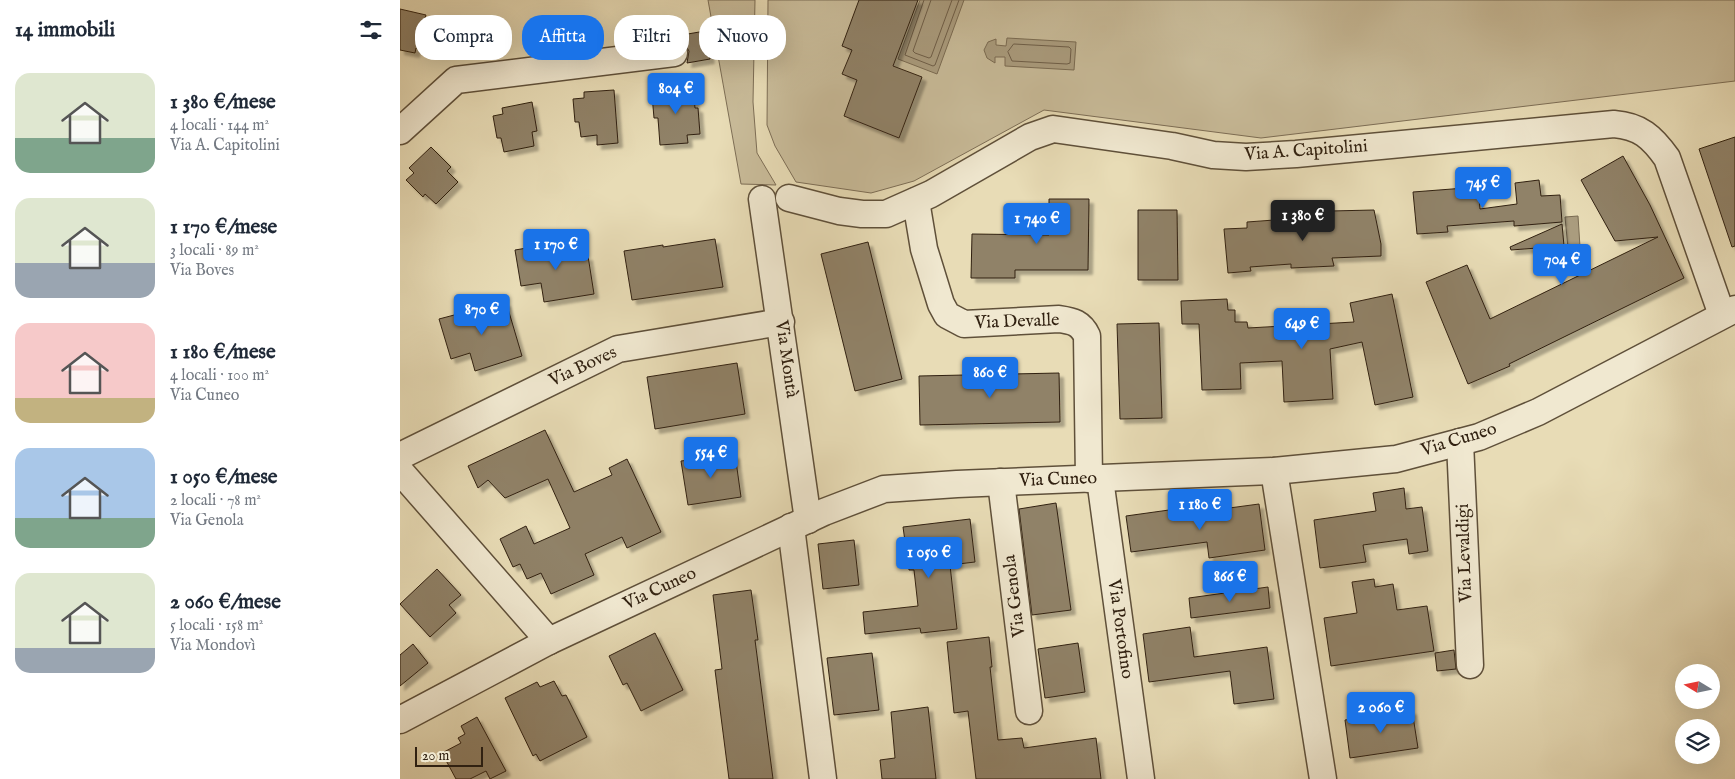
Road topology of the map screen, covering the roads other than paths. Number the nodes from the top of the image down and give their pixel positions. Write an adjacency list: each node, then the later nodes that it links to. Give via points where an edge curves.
1 (617, 60): 2 (street, via 456,80)
2 (400, 131)
3 (789, 198): 5 (street, Via A. Capitolini, via 862,214 886,214)
4 (762, 199): 7 (street, Via Montà)
5 (916, 201): 6 (street, Via A. Capitolini, via 1030,137 1053,129 1213,155 1246,157 1629,125 1656,142 1667,158); 12 (street, Via Devalle, via 924,250 947,315 964,324 1059,319 1083,327 1087,336)
6 (1729, 312): 8 (street, Via Cuneo, via 1538,412)
7 (781, 322): 9 (street, Via Boves, via 618,349); 14 (street, Via Montà)
8 (1460, 442): 11 (street, Via Cuneo, via 1396,459); 16 (street, Via Levaldigi)
9 (400, 456)
10 (400, 471): 15 (street)
11 (1274, 471): 12 (street, Via Cuneo); 21 (street)
12 (1094, 479): 13 (street, Via Cuneo); 20 (street, Via Portofino)
13 (1001, 482): 14 (street, Via Cuneo, via 884,490); 17 (street, Via Genola)
14 (799, 523): 15 (street, Via Cuneo); 19 (street, Via Montà)
15 (549, 641): 18 (street, Via Cuneo)
16 (1470, 665)
17 (1029, 711)
18 (400, 720)
19 (823, 779)
20 (1141, 779)
21 (1323, 779)

